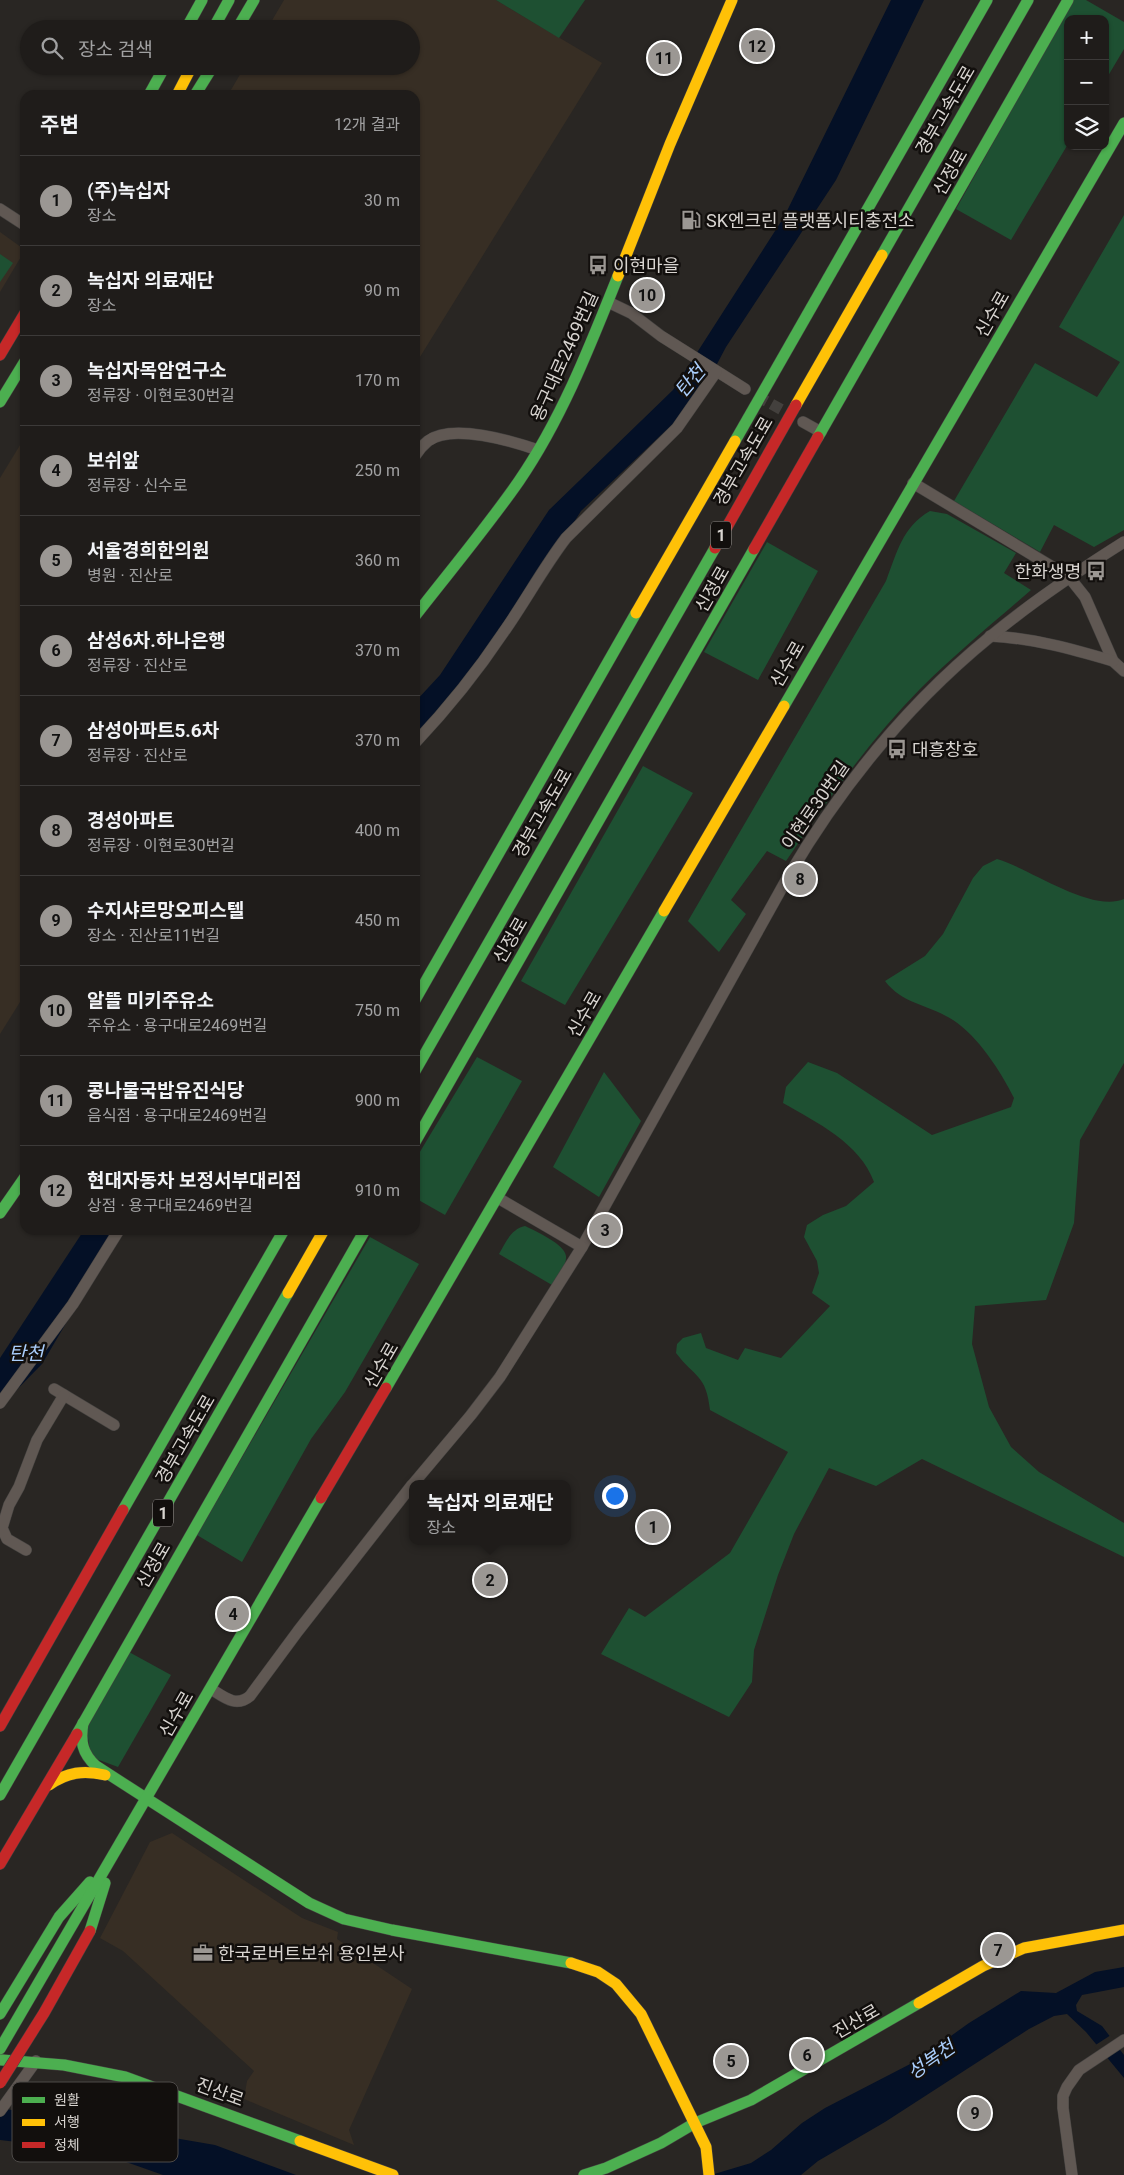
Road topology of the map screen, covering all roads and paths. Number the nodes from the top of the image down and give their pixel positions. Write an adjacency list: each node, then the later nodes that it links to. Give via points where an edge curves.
1 (202, 0): 8 (main road)
2 (228, 0): 9 (main road)
3 (254, 0): 10 (main road)
4 (732, 0): 20 (main road, 용구대로2469번길, via 670,144)
5 (987, 0): 39 (main road, 경부고속도로 / 1)
6 (1028, 0): 40 (main road, 경부고속도로 / 1)
7 (1068, 0): 28 (main road, 신정로)
8 (191, 20)
9 (218, 20)
10 (242, 20)
11 (160, 75): 14 (main road)
12 (187, 75): 15 (main road)
13 (207, 75): 16 (main road)
14 (152, 90)
15 (180, 90)
16 (198, 90)
17 (1124, 123): 31 (main road, 신수로)
18 (0, 209): 19 (street)
19 (20, 222)
20 (608, 302): 24 (street, via 631,313); 30 (main road, 용구대로2469번길, via 552,427)
21 (20, 321): 22 (main road)
22 (0, 355)
23 (20, 369): 26 (main road)
24 (713, 370): 25 (street); 38 (street, via 677,428 566,538 482,663)
25 (745, 389)
26 (0, 402)
27 (803, 422): 28 (street)
28 (821, 432): 41 (main road, 신정로)
29 (420, 450): 30 (street, via 429,440 446,434 478,434)
30 (538, 450): 34 (main road, 용구대로2469번길, via 519,481)
31 (913, 483): 33 (street); 43 (main road, 신수로)
32 (1124, 542): 33 (street, 이현로30번길)
33 (1069, 577): 35 (street, 이현로30번길); 36 (street, via 1085,597)
34 (420, 610)
35 (990, 636): 36 (street, via 1027,639); 49 (street, 이현로30번길, via 914,708 848,785 818,827)
36 (1113, 661): 37 (street)
37 (1124, 671)
38 (420, 738)
39 (420, 991)
40 (420, 1062)
41 (420, 1133)
42 (20, 1184): 44 (main road)
43 (498, 1198): 49 (street); 57 (main road, 신수로)
44 (0, 1213)
45 (116, 1235): 52 (street, via 73,1304)
46 (281, 1235): 59 (main road, 경부고속도로 / 1)
47 (321, 1235): 62 (main road, 경부고속도로 / 1)
48 (362, 1235): 58 (main road, 신정로)
49 (582, 1246): 54 (street, 이현로30번길, via 500,1377)
50 (54, 1389): 51 (street)
51 (64, 1395): 53 (street); 56 (street, via 37,1440 2,1528 8,1539)
52 (0, 1403)
53 (114, 1425)
54 (416, 1480)
55 (409, 1489): 57 (street, 이현로30번길, via 250,1696 234,1703)
56 (26, 1550)
57 (210, 1689): 63 (main road, 신수로)
58 (83, 1723): 60 (main road, via 80,1738 86,1758); 61 (main road, 신정로)
59 (0, 1726)
60 (111, 1777): 61 (main road, via 82,1771 60,1776); 63 (main road)
61 (47, 1786): 65 (main road, 신정로)
62 (0, 1796)
63 (147, 1800): 64 (main road, 신수로); 78 (main road, via 310,1903 344,1919 572,1963 598,1972 616,1984 641,2014)
64 (113, 1856): 67 (main road, via 59,1916); 69 (main road, 신수로); 74 (main road, bridge, via 90,1931)
65 (0, 1864)
66 (1124, 1930): 78 (main road, 진산로, via 1012,1952 774,2088)
67 (0, 2014)
68 (1124, 2040): 82 (street, via 1076,2074 1064,2096)
69 (0, 2049)
70 (0, 2060): 71 (main road, 진산로)
71 (36, 2060): 72 (street); 73 (main road, 진산로, via 87,2067)
72 (22, 2082)
73 (139, 2082)
74 (0, 2083)
75 (12, 2095): 77 (street)
76 (178, 2096): 79 (main road, 진산로)
77 (0, 2111)
78 (695, 2123): 80 (main road, 진산로, via 661,2143); 81 (main road, via 706,2147)
79 (393, 2175)
80 (584, 2175)
81 (709, 2175)
82 (1072, 2175)

